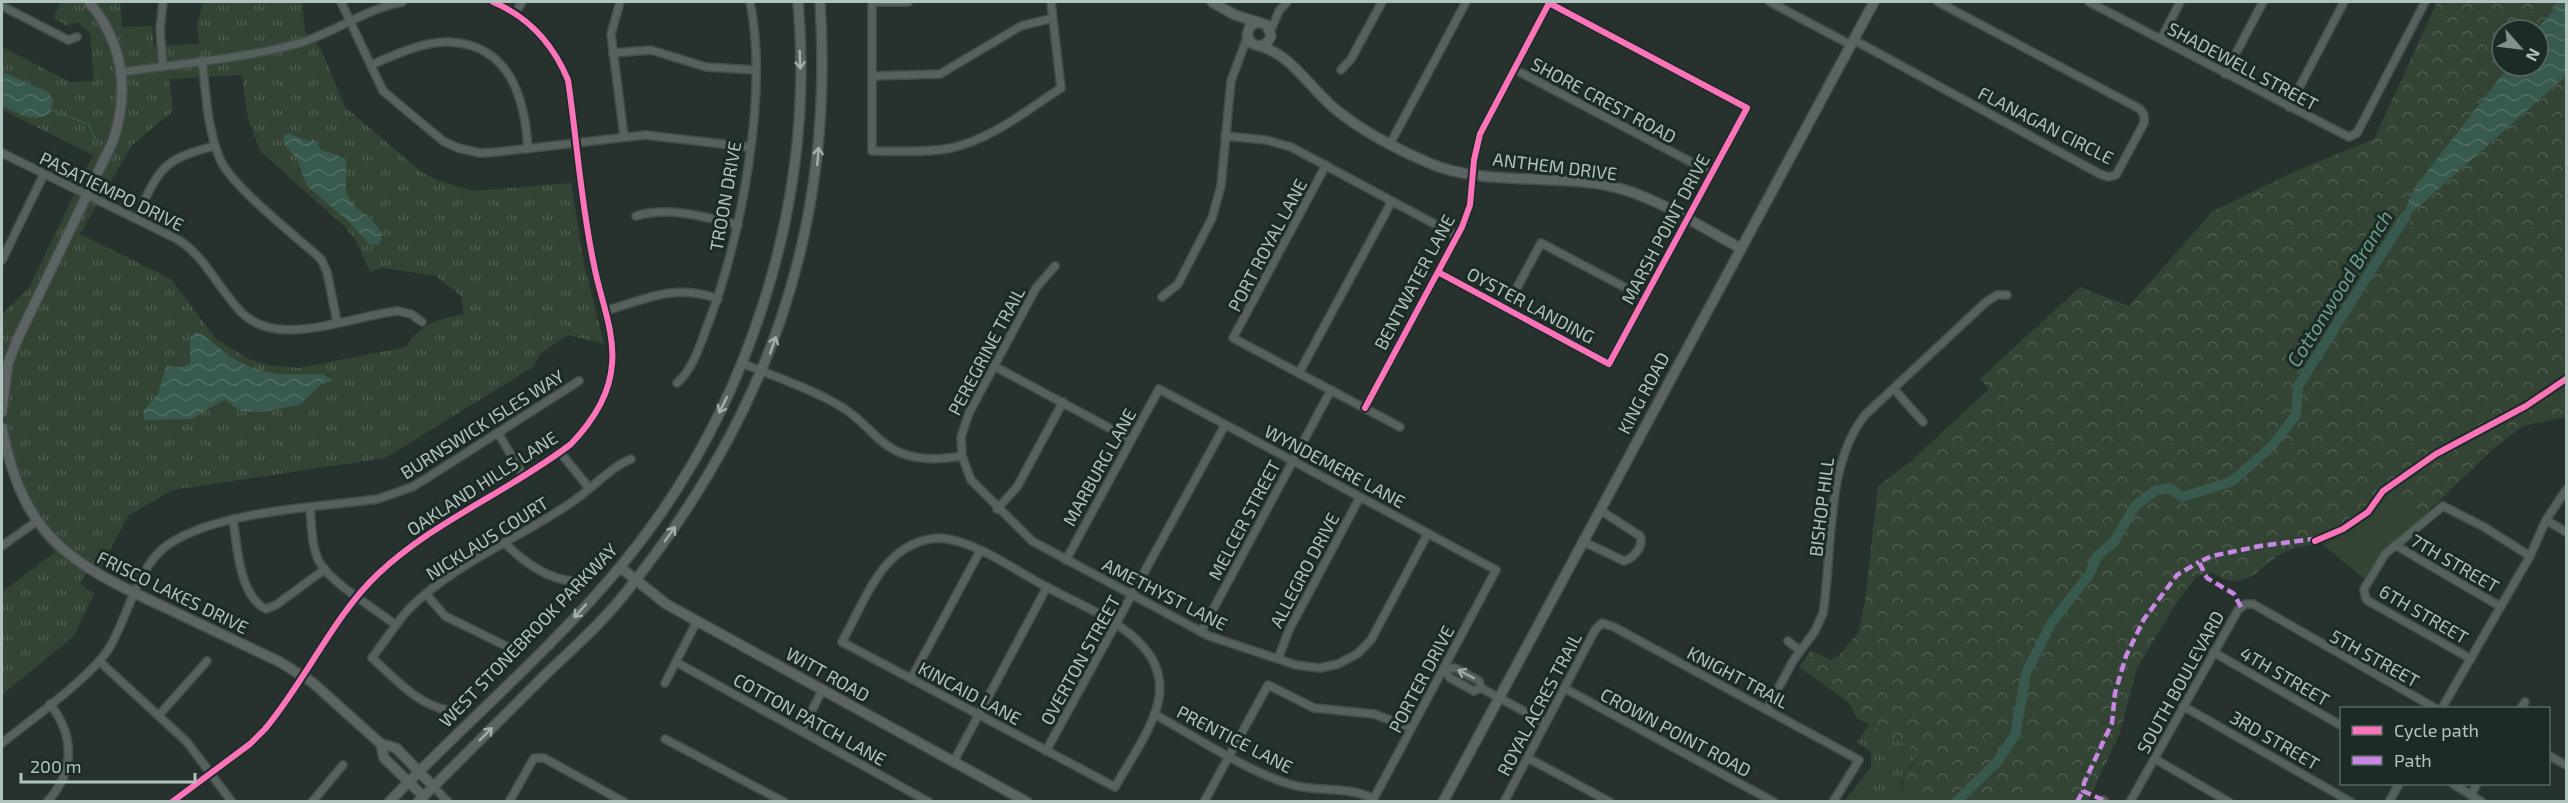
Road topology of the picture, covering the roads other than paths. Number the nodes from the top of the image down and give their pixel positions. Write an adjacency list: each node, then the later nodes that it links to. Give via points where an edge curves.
1 (89, 2): 48 (street, via 104,19)
2 (163, 2): 44 (street)
3 (341, 2): 32 (street)
4 (402, 2): 32 (street)
5 (493, 2): 28 (street, OAKLAND HILLS LANE)
6 (522, 2): 28 (street)
7 (620, 2): 39 (street, via 613,21)
8 (750, 2): 46 (street, TROON DRIVE)
9 (798, 2): 85 (street, WEST STONEBROOK PARKWAY, one-way to 85, via 801,72 793,174 768,290)
10 (820, 2): 88 (street, WEST STONEBROOK PARKWAY, one-way to 10, via 793,277 818,164 823,87)
11 (872, 2): 12 (street); 50 (street)
12 (908, 2)
13 (1051, 2): 30 (street)
14 (1212, 2): 29 (street)
15 (1287, 2): 27 (street)
16 (1382, 2): 47 (street)
17 (1466, 2): 56 (street)
18 (1770, 2): 37 (street)
19 (1874, 2): 37 (street, KING ROAD)
20 (1938, 2): 37 (street, FLANAGAN CIRCLE, via 2140,109 2144,123 2116,174 2100,174)
21 (2089, 2): 36 (street, SHADEWELL STREET)
22 (2180, 2): 36 (street)
23 (2263, 2): 49 (street)
24 (2344, 2): 51 (street)
25 (2425, 2): 51 (street, SHADEWELL STREET, via 2357,133 2347,137)
26 (2, 6): 35 (street, via 68,40)
27 (1279, 11): 31 (street); 33 (street)
28 (516, 12): 55 (street, OAKLAND HILLS LANE, via 561,62 568,80)
29 (1233, 14): 31 (street); 34 (street)
30 (1053, 18): 50 (street, via 1021,26 946,72 928,76); 50 (street, via 1061,88 967,143 929,151 872,151)
31 (1260, 22): 33 (street); 34 (street, via 1250,26)
32 (349, 24): 42 (street, via 283,47); 43 (street)
33 (1271, 31): 38 (street, via 1268,42); 41 (street, ANTHEM DRIVE)
34 (1247, 36): 38 (street); 40 (street)
35 (77, 37)
36 (2161, 39): 49 (street, SHADEWELL STREET)
37 (1852, 43): 72 (street, KING ROAD)
38 (1258, 46): 40 (street); 41 (street, ANTHEM DRIVE)
39 (613, 53): 46 (street, via 651,50 706,67); 53 (street)
40 (1241, 56): 54 (street, via 1231,81)
41 (1282, 56): 56 (street, ANTHEM DRIVE, via 1338,112)
42 (202, 60): 44 (street); 57 (street)
43 (370, 65): 59 (street, via 383,91 443,141 480,153); 59 (street, via 427,45 451,42 482,50 505,68 520,95)
44 (163, 66): 48 (street)
45 (1514, 69): 52 (street, BENTWATER LANE, via 1549,3); 62 (street, SHORE CREST ROAD); 64 (street, BENTWATER LANE, via 1480,134)
46 (755, 70): 58 (street, TROON DRIVE)
47 (1341, 70)
48 (122, 72): 65 (street, via 120,121)
49 (2225, 74): 51 (street, SHADEWELL STREET)
50 (872, 76)
51 (2289, 107)
52 (1747, 108): 62 (street, MARSH POINT DRIVE)
53 (624, 136): 55 (street); 58 (street)
54 (1225, 136): 61 (street, via 1291,147); 77 (street, via 1221,186 1212,218 1178,284)
55 (577, 143): 59 (street); 81 (street, OAKLAND HILLS LANE, via 594,265)
56 (1390, 144): 64 (street, ANTHEM DRIVE, via 1432,165)
57 (215, 146): 68 (street, via 166,164); 82 (street, via 221,162 236,181 321,259)
58 (749, 147): 70 (street, TROON DRIVE)
59 (528, 148)
60 (2, 153): 63 (street, PASATIEMPO DRIVE)
61 (1326, 165): 66 (street); 89 (street, PORT ROYAL LANE, via 1233,338)
62 (1712, 173): 69 (street, MARSH POINT DRIVE)
63 (44, 174): 65 (street, PASATIEMPO DRIVE); 73 (street)
64 (1473, 174): 69 (street, ANTHEM DRIVE, via 1605,185 1646,198); 71 (street, BENTWATER LANE, via 1470,205)
65 (87, 194): 68 (street, PASATIEMPO DRIVE); 84 (street)
66 (1392, 201): 71 (street); 89 (street)
67 (636, 216): 70 (street, via 650,212 687,215)
68 (136, 218): 82 (street, PASATIEMPO DRIVE, via 192,249 243,314 255,322 284,331)
69 (1687, 219): 72 (street, ANTHEM DRIVE); 78 (street, MARSH POINT DRIVE)
70 (738, 225): 79 (street, TROON DRIVE)
71 (1458, 236): 75 (street, BENTWATER LANE)
72 (1740, 248): 114 (street, KING ROAD)
73 (2, 260)
74 (1055, 266): 87 (street, PEREGRINE TRAIL, via 1036,288)
75 (1438, 272): 80 (street, OYSTER LANDING); 96 (street, BENTWATER LANE)
76 (2007, 295): 93 (street, BISHOP HILL, via 1986,302)
77 (1162, 297)
78 (1645, 298): 80 (street, via 1541,243); 86 (street, MARSH POINT DRIVE)
79 (718, 299): 81 (street, via 676,291); 91 (street, TROON DRIVE, via 688,374)
80 (1506, 308): 86 (street, OYSTER LANDING)
81 (606, 311): 104 (street, OAKLAND HILLS LANE, via 612,347 608,384 589,423)
82 (337, 322): 83 (street, PASATIEMPO DRIVE, via 398,311)
83 (422, 322)
84 (5, 362): 97 (street)
85 (742, 363): 88 (street); 127 (street, WEST STONEBROOK PARKWAY, one-way to 127, via 684,477)
86 (1610, 364)
87 (994, 366): 95 (street); 105 (street, PEREGRINE TRAIL, via 964,425)
88 (763, 372): 105 (street, via 846,410 883,443 902,454 931,460); 131 (street, WEST STONEBROOK PARKWAY, one-way to 88, via 702,487)
89 (1299, 373): 94 (street)
90 (579, 381): 102 (street, BURNSWICK ISLES WAY)
91 (676, 383)
92 (1159, 389): 99 (street, WYNDEMERE LANE); 103 (street, MARBURG LANE)
93 (1894, 389): 98 (street); 146 (street, BISHOP HILL, via 1854,429 1839,463 1823,613)
94 (1330, 390): 96 (street); 107 (street, MELCER STREET)
95 (1063, 402): 103 (street); 113 (street, via 1017,488)
96 (1365, 408): 100 (street)
97 (2, 412)
98 (1923, 422)
99 (1225, 425): 107 (street, WYNDEMERE LANE); 136 (street, OVERTON STREET)
100 (1400, 427)
101 (2, 428): 117 (street, FRISCO LAKES DRIVE, via 12,471)
102 (498, 433): 108 (street); 112 (street, BURNSWICK ISLES WAY, via 412,487 378,499)
103 (1131, 439): 126 (street, MARBURG LANE)
104 (560, 452): 108 (street, OAKLAND HILLS LANE); 109 (street)
105 (962, 456): 113 (street, AMETHYST LANE, via 971,480)
106 (631, 459): 109 (street, NICKLAUS COURT)
107 (1292, 461): 111 (street, WYNDEMERE LANE); 142 (street, MELCER STREET)
108 (523, 475): 135 (street, OAKLAND HILLS LANE, via 397,557)
109 (589, 488): 121 (street, NICKLAUS COURT)
110 (2566, 490): 116 (street)
111 (1360, 497): 119 (street, WYNDEMERE LANE); 148 (street, ALLEGRO DRIVE, via 1289,630)
112 (310, 508): 115 (street, BURNSWICK ISLES WAY); 128 (street, via 316,550)
113 (997, 508): 126 (street, AMETHYST LANE, via 1032,541)
114 (1599, 510): 120 (street, KING ROAD); 120 (street, via 1640,536 1637,551 1624,561)
115 (233, 519): 128 (street, via 241,571 249,590 266,609); 133 (street, BURNSWICK ISLES WAY, via 198,529 169,544 147,569)
116 (2546, 520): 118 (street); 125 (street)
117 (37, 521): 123 (street); 133 (street, FRISCO LAKES DRIVE, via 74,560)
118 (2566, 532)
119 (1428, 533): 129 (street, WYNDEMERE LANE); 148 (street, AMETHYST LANE, via 1371,640 1357,654 1338,664 1314,668)
120 (1582, 541): 159 (street, KING ROAD)
121 (505, 543): 130 (street, via 521,561); 134 (street, NICKLAUS COURT)
122 (2395, 545): 125 (street, via 2443,506); 137 (street, 7TH STREET); 149 (street, 6TH STREET, via 2385,554 2364,594 2370,602)
123 (2, 546)
124 (980, 551): 132 (street); 155 (street); 155 (street, KINCAID LANE, via 941,538 916,542 890,559 842,642)
125 (2530, 556): 137 (street)
126 (1066, 560): 136 (street, AMETHYST LANE)
127 (620, 567): 131 (street, WITT ROAD); 184 (street, WEST STONEBROOK PARKWAY, one-way to 184)
128 (325, 569): 135 (street)
129 (1496, 570): 153 (street, PORTER DRIVE)
130 (574, 581)
131 (634, 581): 138 (street, WITT ROAD); 190 (street, WEST STONEBROOK PARKWAY, one-way to 131, via 594,627)
132 (1047, 587): 140 (street); 168 (street)
133 (135, 594): 150 (street, BURNSWICK ISLES WAY); 154 (street, FRISCO LAKES DRIVE)
134 (426, 594): 141 (street, NICKLAUS COURT); 145 (street, via 454,621)
135 (358, 596): 141 (street); 154 (street, OAKLAND HILLS LANE)
136 (1133, 596): 140 (street, OVERTON STREET); 142 (street, AMETHYST LANE)
137 (2501, 607): 149 (street)
138 (697, 621): 152 (street); 158 (street, WITT ROAD)
139 (1602, 623): 157 (street, ROYAL ACRES TRAIL); 164 (street, KNIGHT TRAIL)
140 (1114, 624): 166 (street, via 1144,645 1158,675 1159,695); 176 (street, OVERTON STREET)
141 (396, 625): 165 (street, NICKLAUS COURT, via 372,658 430,707)
142 (1201, 632): 148 (street, AMETHYST LANE)
143 (2301, 633): 147 (street, SOUTH BOULEVARD, via 2253,604 2245,604); 162 (street, 5TH STREET)
144 (1788, 640): 146 (street)
145 (510, 648)
146 (1800, 651): 164 (street, BISHOP HILL)
147 (2213, 652): 161 (street, SOUTH BOULEVARD); 170 (street, 4TH STREET)
148 (1278, 659)
149 (2470, 659): 163 (street)
150 (99, 661): 160 (street, BURNSWICK ISLES WAY); 167 (street)
151 (207, 661): 167 (street)
152 (676, 662): 156 (street); 172 (street, COTTON PATCH LANE)
153 (1444, 669): 159 (street, via 1450,678 1474,691 1481,688); 171 (street, PORTER DRIVE)
154 (303, 676): 175 (street, FRISCO LAKES DRIVE); 185 (street, OAKLAND HILLS LANE, via 265,729)
155 (911, 679): 168 (street, KINCAID LANE)
156 (665, 683)
157 (1564, 688): 169 (street, ROYAL ACRES TRAIL); 209 (street, CROWN POINT ROAD)
158 (823, 689): 172 (street); 181 (street, WITT ROAD)
159 (1498, 698): 169 (street); 206 (street, KING ROAD)
160 (50, 704): 174 (street, BURNSWICK ISLES WAY); 194 (street, via 60,717 69,743 64,776)
161 (2183, 706): 180 (street, SOUTH BOULEVARD); 213 (street, 3RD STREET)
162 (2433, 707)
163 (2443, 707)
164 (1767, 709): 210 (street, KNIGHT TRAIL, via 1859,760)
165 (447, 710)
166 (1154, 714): 176 (street, KINCAID LANE, via 1115,787); 177 (street, PRENTICE LANE)
167 (159, 715): 185 (street, via 187,742)
168 (979, 715): 176 (street, KINCAID LANE); 181 (street)
169 (1546, 723): 179 (street, ROYAL ACRES TRAIL)
170 (2340, 725)
171 (1411, 728): 177 (street, via 1374,714 1314,708 1268,685); 193 (street, PORTER DRIVE)
172 (801, 731): 203 (street, COTTON PATCH LANE)
173 (665, 739): 202 (street)
174 (2, 743)
175 (381, 744): 184 (street, FRISCO LAKES DRIVE, via 396,748); 186 (street, FRISCO LAKES DRIVE, via 384,758)
176 (1046, 751)
177 (1229, 754): 193 (street, PRENTICE LANE, via 1290,784 1353,791); 205 (street)
178 (2550, 756): 183 (street)
179 (1528, 758): 207 (street, ROYAL ACRES TRAIL); 208 (street)
180 (2155, 759): 211 (street, SOUTH BOULEVARD); 212 (street)
181 (954, 761): 204 (street, WITT ROAD)
182 (343, 765): 197 (street)
183 (2566, 765)
184 (419, 771): 186 (street, WEST STONEBROOK PARKWAY); 190 (street, FRISCO LAKES DRIVE)
185 (210, 773): 195 (street, OAKLAND HILLS LANE); 196 (street)
186 (408, 782): 192 (street, FRISCO LAKES DRIVE); 198 (street, WEST STONEBROOK PARKWAY)
187 (2398, 785): 214 (street)
188 (2456, 785): 191 (street)
189 (2476, 785): 191 (street)
190 (433, 786): 192 (street, WEST STONEBROOK PARKWAY); 199 (street, FRISCO LAKES DRIVE)
191 (2471, 795): 215 (street)
192 (423, 800)
193 (1373, 800)
194 (47, 801)
195 (172, 801)
196 (231, 801)
197 (312, 801)
198 (389, 801)
199 (448, 801)
200 (509, 801): 201 (street, via 534,758 544,758)
201 (624, 801)
202 (784, 801)
203 (929, 801)
204 (1027, 801)
205 (1204, 801)
206 (1443, 801)
207 (1504, 801)
208 (1610, 801)
209 (1774, 801)
210 (1833, 801)
211 (2130, 801)
212 (2229, 801)
213 (2350, 801)
214 (2389, 801)
215 (2482, 801)

